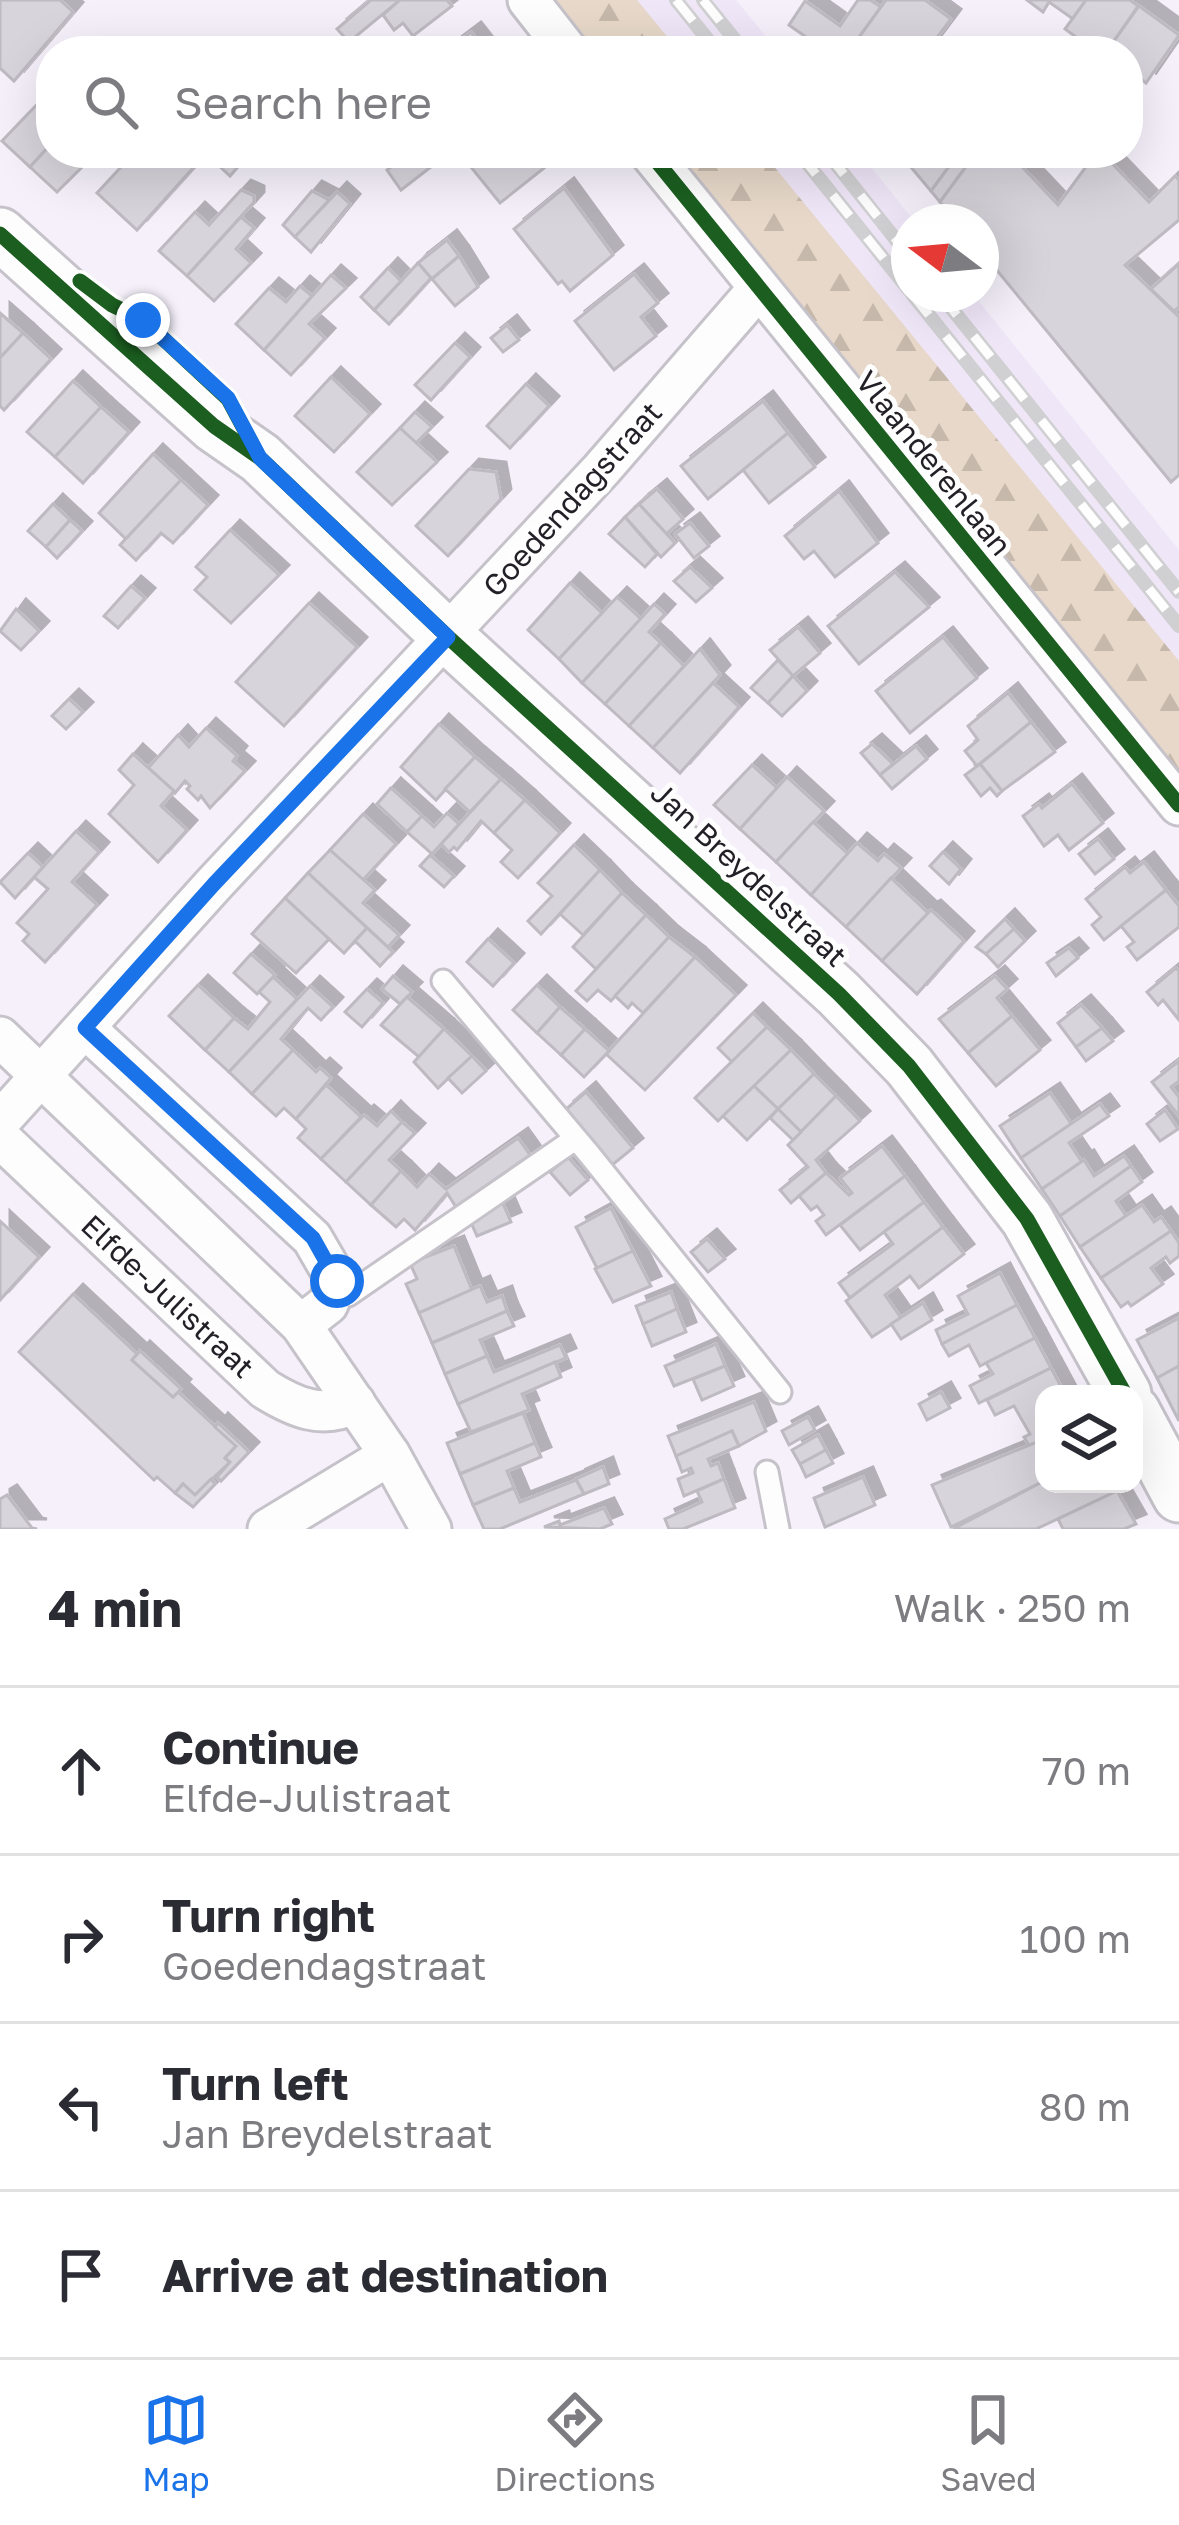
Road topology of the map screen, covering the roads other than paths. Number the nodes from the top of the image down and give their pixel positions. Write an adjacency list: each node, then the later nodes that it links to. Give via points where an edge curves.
1 (528, 0): 2 (street)
2 (556, 36)
3 (662, 168): 6 (street, Vlaanderenlaan)
4 (0, 211): 7 (street, Jan Breydelstraat, via 98,295 143,320 228,398)
5 (0, 234): 7 (street, Jan Breydelstraat)
6 (758, 289): 8 (street, Goedendagstraat); 9 (street, Vlaanderenlaan)
7 (260, 458): 8 (street, Jan Breydelstraat)
8 (448, 637): 11 (street, Goedendagstraat); 19 (street, Jan Breydelstraat, via 909,1066 1027,1219)
9 (1179, 805)
10 (443, 981): 16 (lane)
11 (85, 1028): 13 (street, Goedendagstraat); 17 (street, via 313,1238 337,1281)
12 (0, 1037): 13 (street)
13 (41, 1076): 14 (street); 18 (street)
14 (0, 1121)
15 (0, 1138): 21 (street, Elfde-Julistraat, via 266,1389 320,1412)
16 (575, 1138): 17 (lane, via 349,1294); 20 (lane)
17 (332, 1293): 18 (street)
18 (301, 1325): 21 (street)
19 (1119, 1385)
20 (780, 1392)
21 (355, 1403): 23 (street)
22 (1143, 1429): 25 (street)
23 (390, 1455): 26 (street); 27 (street)
24 (767, 1472): 28 (lane)
25 (1179, 1496)
26 (268, 1529)
27 (431, 1529)
28 (778, 1529)

